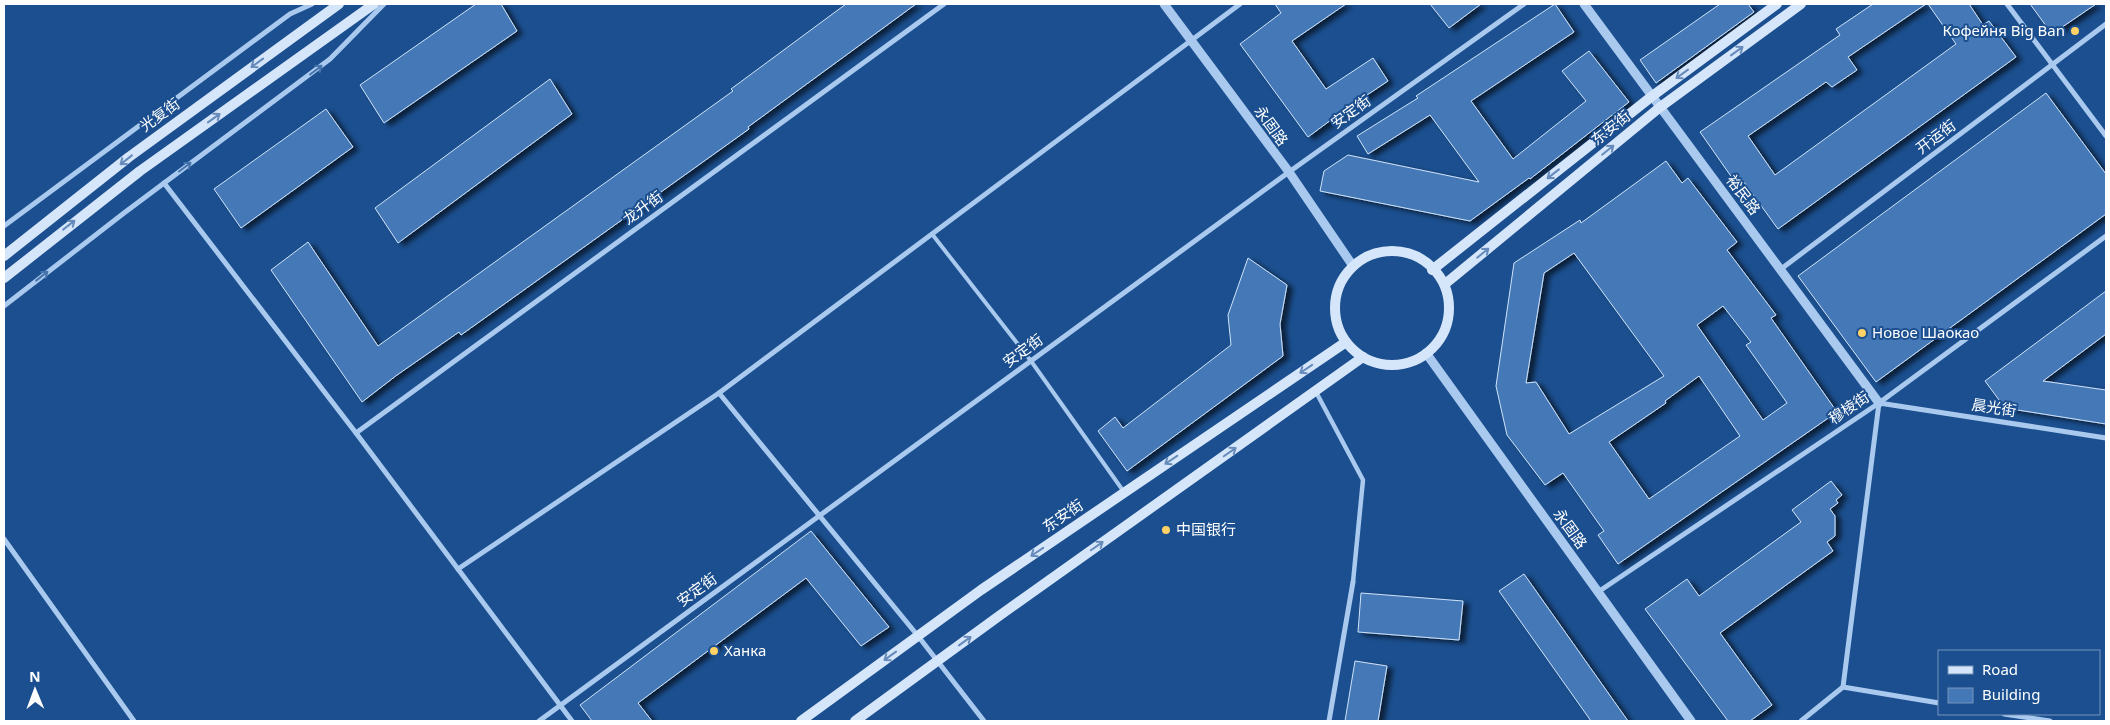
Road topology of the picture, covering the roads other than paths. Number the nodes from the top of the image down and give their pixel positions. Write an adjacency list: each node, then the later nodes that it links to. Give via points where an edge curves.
1 (312, 4): 21 (street, via 290,14)
2 (338, 4): 24 (main road, 光复街, one-way to 24, via 129,157)
3 (374, 4): 28 (main road, one-way to 3, via 140,171)
4 (384, 4): 20 (street, one-way to 4, via 330,59)
5 (944, 4): 38 (street, 龙升街)
6 (1164, 4): 14 (street, 永固路)
7 (1240, 4): 14 (street)
8 (1524, 4): 19 (street, 安定街)
9 (1584, 4): 16 (street, 裕民路)
10 (1777, 4): 16 (main road, 东安街, one-way to 16)
11 (1801, 4): 17 (main road, 东安街, one-way to 11)
12 (2007, 4): 15 (street)
13 (2106, 24): 15 (street, 开运街)
14 (1191, 40): 19 (street, 永固路); 22 (street)
15 (2053, 65): 18 (street); 26 (street, 开运街)
16 (1651, 97): 17 (street, 裕民路); 27 (main road, 东安街, one-way to 27)
17 (1660, 108): 26 (street, 裕民路); 29 (main road, 东安街, one-way to 17)
18 (2106, 136)
19 (1288, 172): 25 (street, 永固路); 34 (street, 安定街)
20 (164, 182): 30 (street, one-way to 20); 38 (street)
21 (4, 226)
22 (932, 234): 34 (lane); 36 (street)
23 (2106, 236): 37 (street, 穆棱街)
24 (4, 256)
25 (1354, 266): 27 (main road, via 1378,252 1400,250 1421,258); 31 (main road, via 1342,278 1335,300 1336,322)
26 (1781, 269): 37 (street, 裕民路)
27 (1432, 270): 29 (main road)
28 (4, 278)
29 (1445, 284): 32 (main road, via 1449,315 1441,336)
30 (4, 306)
31 (1346, 342): 33 (main road); 40 (main road, 东安街, one-way to 40)
32 (1426, 353): 33 (main road, via 1406,363 1384,364); 45 (street, 永固路)
33 (1363, 357): 35 (main road)
34 (1031, 361): 40 (lane); 41 (street, 安定街)
35 (1315, 391): 44 (street, via 1363,480); 47 (main road, one-way to 35)
36 (719, 392): 41 (street); 43 (street)
37 (1879, 403): 39 (street, 晨光街); 45 (street, 穆棱街); 48 (street)
38 (356, 433): 43 (street)
39 (2106, 438)
40 (1124, 492): 46 (main road, 东安街, one-way to 46)
41 (820, 516): 46 (street); 50 (street, 安定街)
42 (4, 539): 52 (street)
43 (458, 569): 50 (street)
44 (1353, 582): 58 (street)
45 (1598, 592): 59 (street, 永固路)
46 (918, 636): 47 (street); 55 (main road, 东安街, one-way to 55)
47 (937, 661): 56 (main road); 57 (street)
48 (1843, 687): 49 (street); 60 (street)
49 (1938, 703)
50 (560, 706): 53 (street, 安定街); 54 (street)
51 (2011, 715): 61 (street)
52 (134, 721)
53 (539, 721)
54 (572, 721)
55 (801, 721)
56 (855, 721)
57 (984, 721)
58 (1330, 721)
59 (1691, 721)
60 (1801, 721)
61 (2050, 721)

